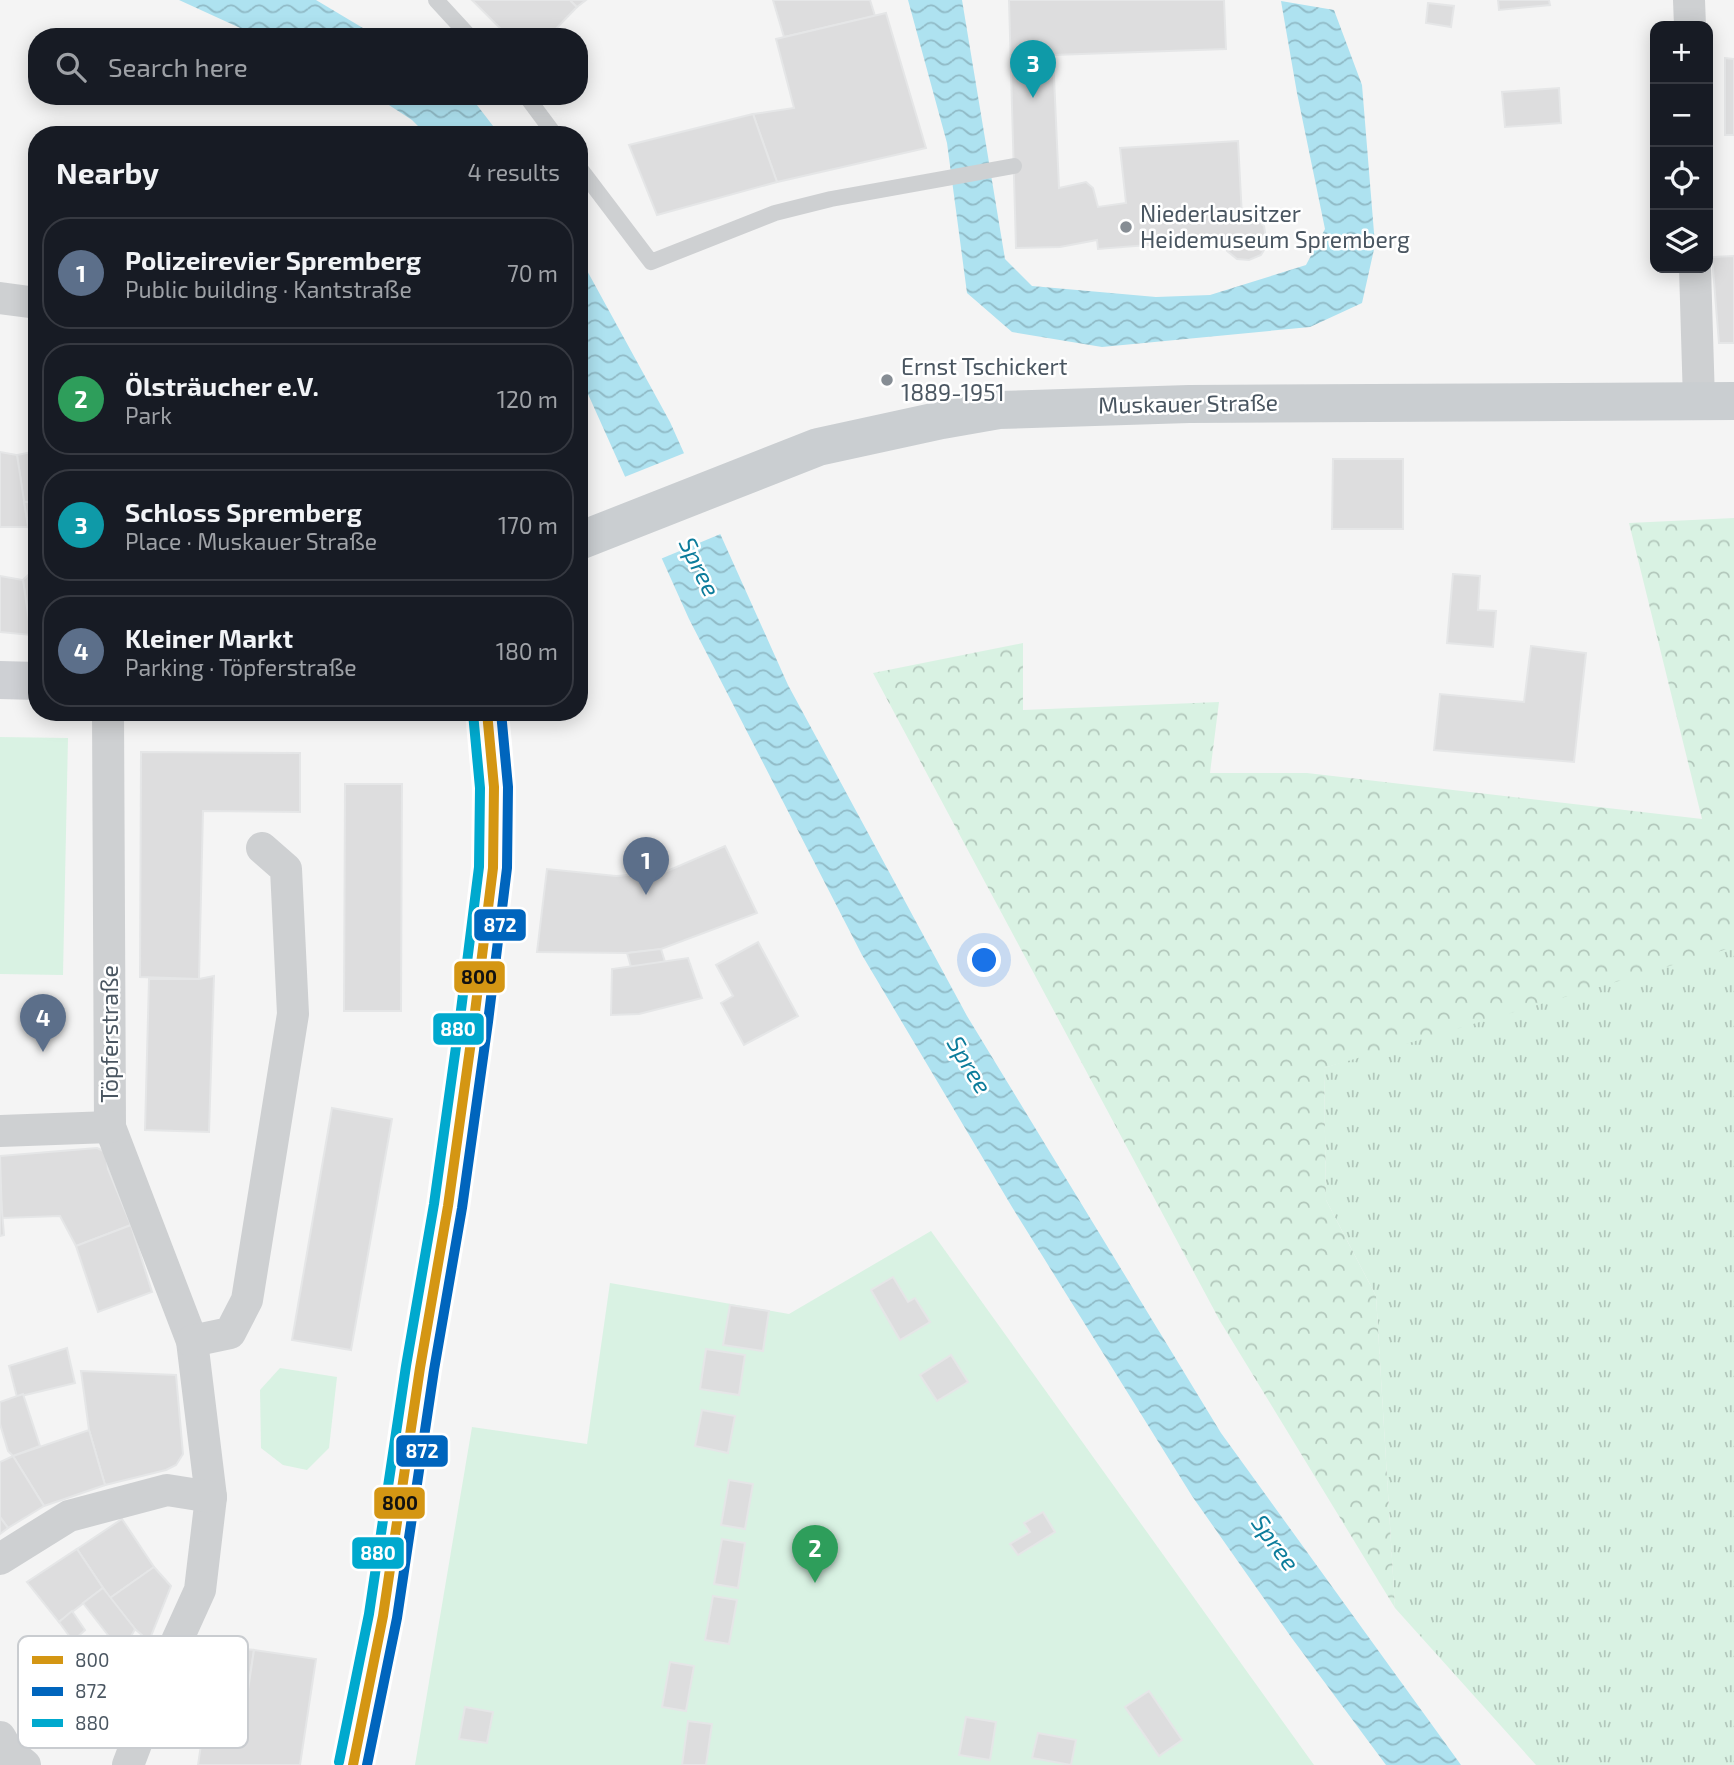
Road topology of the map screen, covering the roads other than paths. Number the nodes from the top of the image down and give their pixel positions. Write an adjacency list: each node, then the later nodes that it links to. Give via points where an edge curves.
1 (436, 0): 4 (lane)
2 (1689, 0): 3 (street)
3 (1690, 21)
4 (462, 28)
5 (533, 105): 6 (lane)
6 (548, 126)
7 (1008, 167): 8 (lane, via 831,198 775,213 651,262)
8 (588, 179)
9 (1696, 273): 12 (street)
10 (0, 298): 11 (street)
11 (28, 302)
12 (1716, 401): 13 (main road, Muskauer Straße, via 999,410 818,447)
13 (588, 538)
14 (0, 680): 15 (main road)
15 (28, 681)
16 (108, 721): 19 (street, Töpferstraße)
17 (488, 721): 27 (main road, via 494,787 493,868 474,1020 383,1616)
18 (262, 848): 21 (street, via 286,869 293,1014 247,1300 230,1333)
19 (110, 1127): 20 (street); 21 (street, Töpferstraße)
20 (0, 1131)
21 (192, 1341): 22 (street, Töpferstraße)
22 (211, 1497): 23 (street, via 167,1490 69,1516); 24 (street, Töpferstraße, via 200,1590)
23 (0, 1559)
24 (179, 1636)
25 (134, 1748): 26 (street, Töpferstraße)
26 (128, 1765)
27 (353, 1765)

